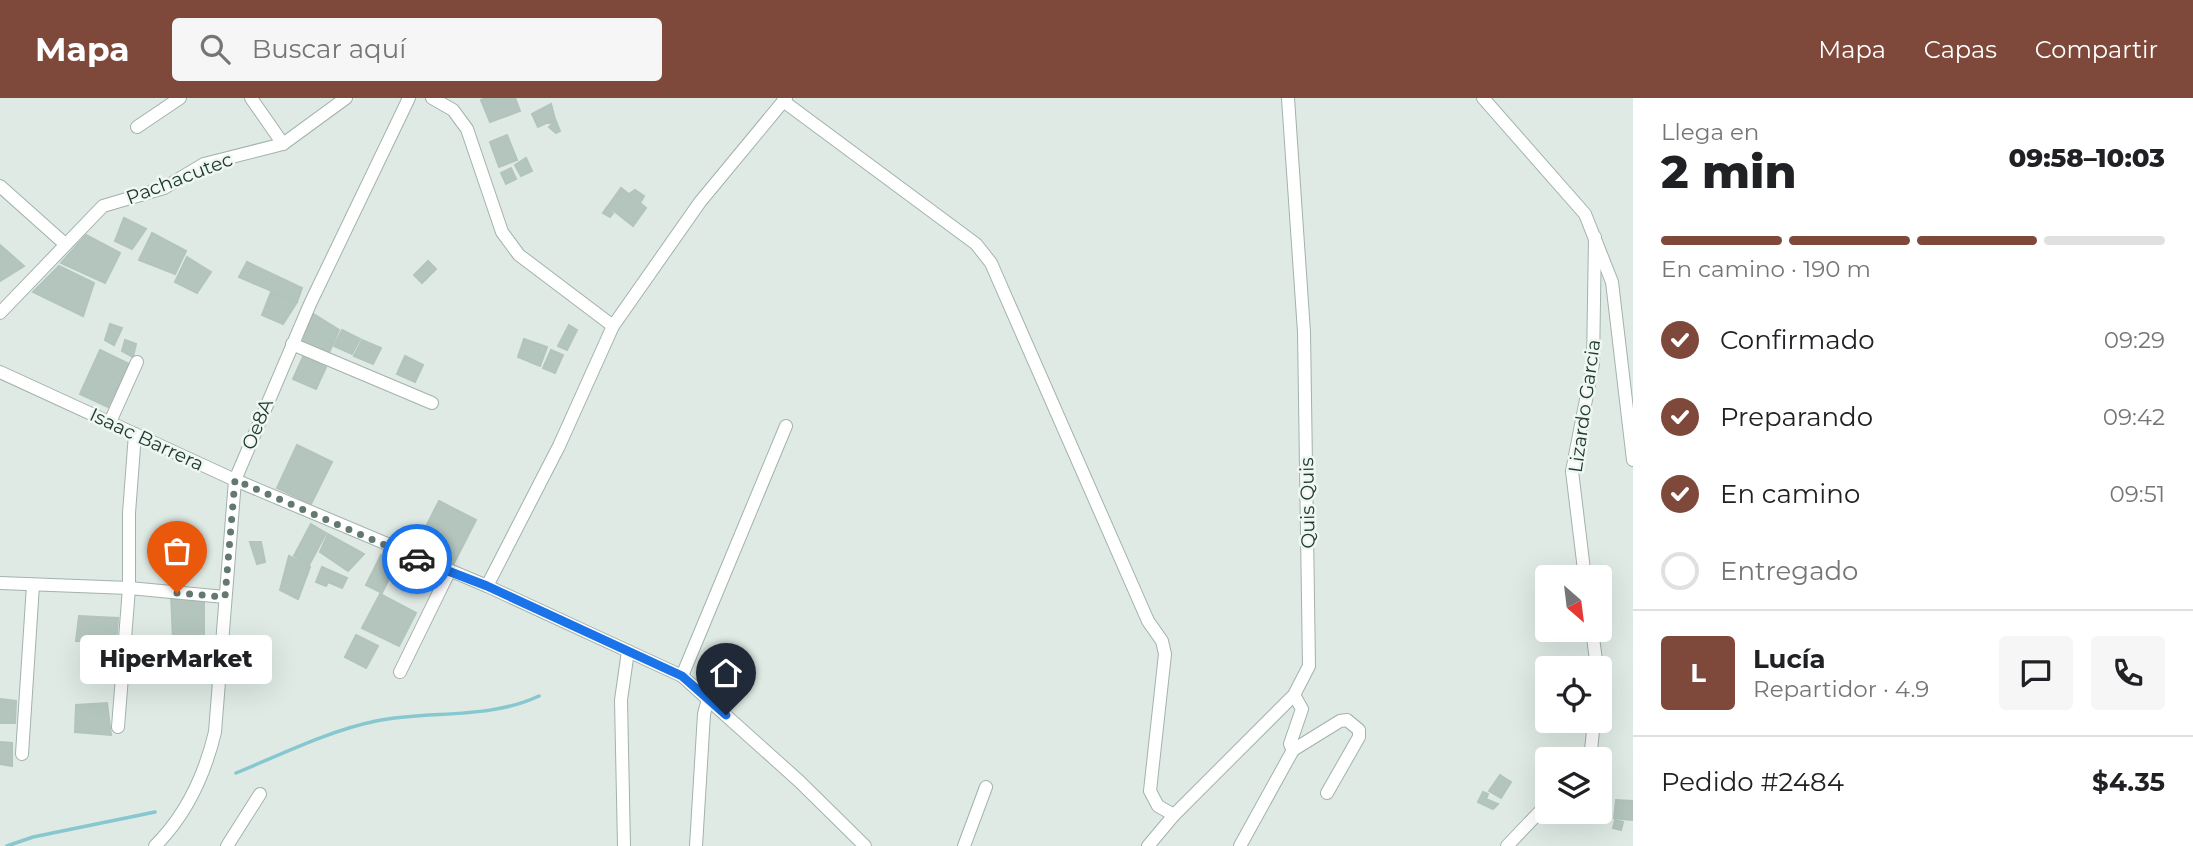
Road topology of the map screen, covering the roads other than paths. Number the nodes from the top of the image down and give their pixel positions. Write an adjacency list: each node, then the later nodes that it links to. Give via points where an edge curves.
1 (180, 98): 9 (street)
2 (251, 98): 10 (street)
3 (346, 98): 10 (street, Pachacutec)
4 (409, 98): 16 (street, Oe8A)
5 (432, 98): 15 (street, via 453,110 467,129 502,232 519,255)
6 (1287, 98): 35 (street, Quis Quis, via 1304,332 1310,652 1303,681)
7 (1483, 98): 12 (street, via 1585,214)
8 (784, 99): 15 (street, via 700,202); 43 (street, via 976,244 991,264 1148,621 1163,640 1150,791 1158,806)
9 (137, 127)
10 (283, 144): 13 (street, Pachacutec, via 204,164 164,188 103,206)
11 (0, 186): 13 (street)
12 (1595, 233): 23 (street, via 1612,282); 25 (street, Lizardo Garcia, via 1593,364 1572,471)
13 (65, 244): 14 (street, Pachacutec)
14 (0, 313)
15 (613, 326): 29 (street, via 559,446)
16 (292, 344): 19 (street); 24 (street, Oe8A)
17 (137, 362): 20 (street)
18 (0, 372): 20 (street, Isaac Barrera)
19 (432, 402)
20 (110, 422): 22 (street, Isaac Barrera)
21 (786, 426): 34 (street)
22 (135, 434): 24 (street, Isaac Barrera); 30 (street)
23 (1633, 460)
24 (235, 480): 26 (street, Isaac Barrera); 31 (street, Oe8A)
25 (1583, 565)
26 (449, 572): 29 (street, Isaac Barrera); 33 (street)
27 (0, 583): 28 (street)
28 (33, 585): 30 (street); 39 (street)
29 (487, 586): 32 (street, Isaac Barrera)
30 (129, 588): 31 (street); 37 (street)
31 (225, 597): 45 (street, Oe8A, via 210,752 190,799)
32 (628, 652): 34 (street, Isaac Barrera); 47 (street, via 621,700)
33 (400, 673)
34 (682, 676): 36 (street, Isaac Barrera)
35 (1294, 695): 38 (street, via 1302,709 1290,744); 43 (street, Quis Quis)
36 (708, 699): 48 (street); 49 (street, Isaac Barrera)
37 (118, 727)
38 (1293, 750): 41 (street, via 1331,724 1347,720 1356,725 1359,737); 52 (street)
39 (22, 754)
40 (986, 787): 50 (street)
41 (1326, 793)
42 (260, 794): 46 (street)
43 (1174, 815): 51 (street, Quis Quis)
44 (1535, 817): 53 (street)
45 (155, 846)
46 (227, 846)
47 (624, 846)
48 (696, 846)
49 (865, 846)
50 (964, 846)
51 (1148, 846)
52 (1240, 846)
53 (1507, 846)

